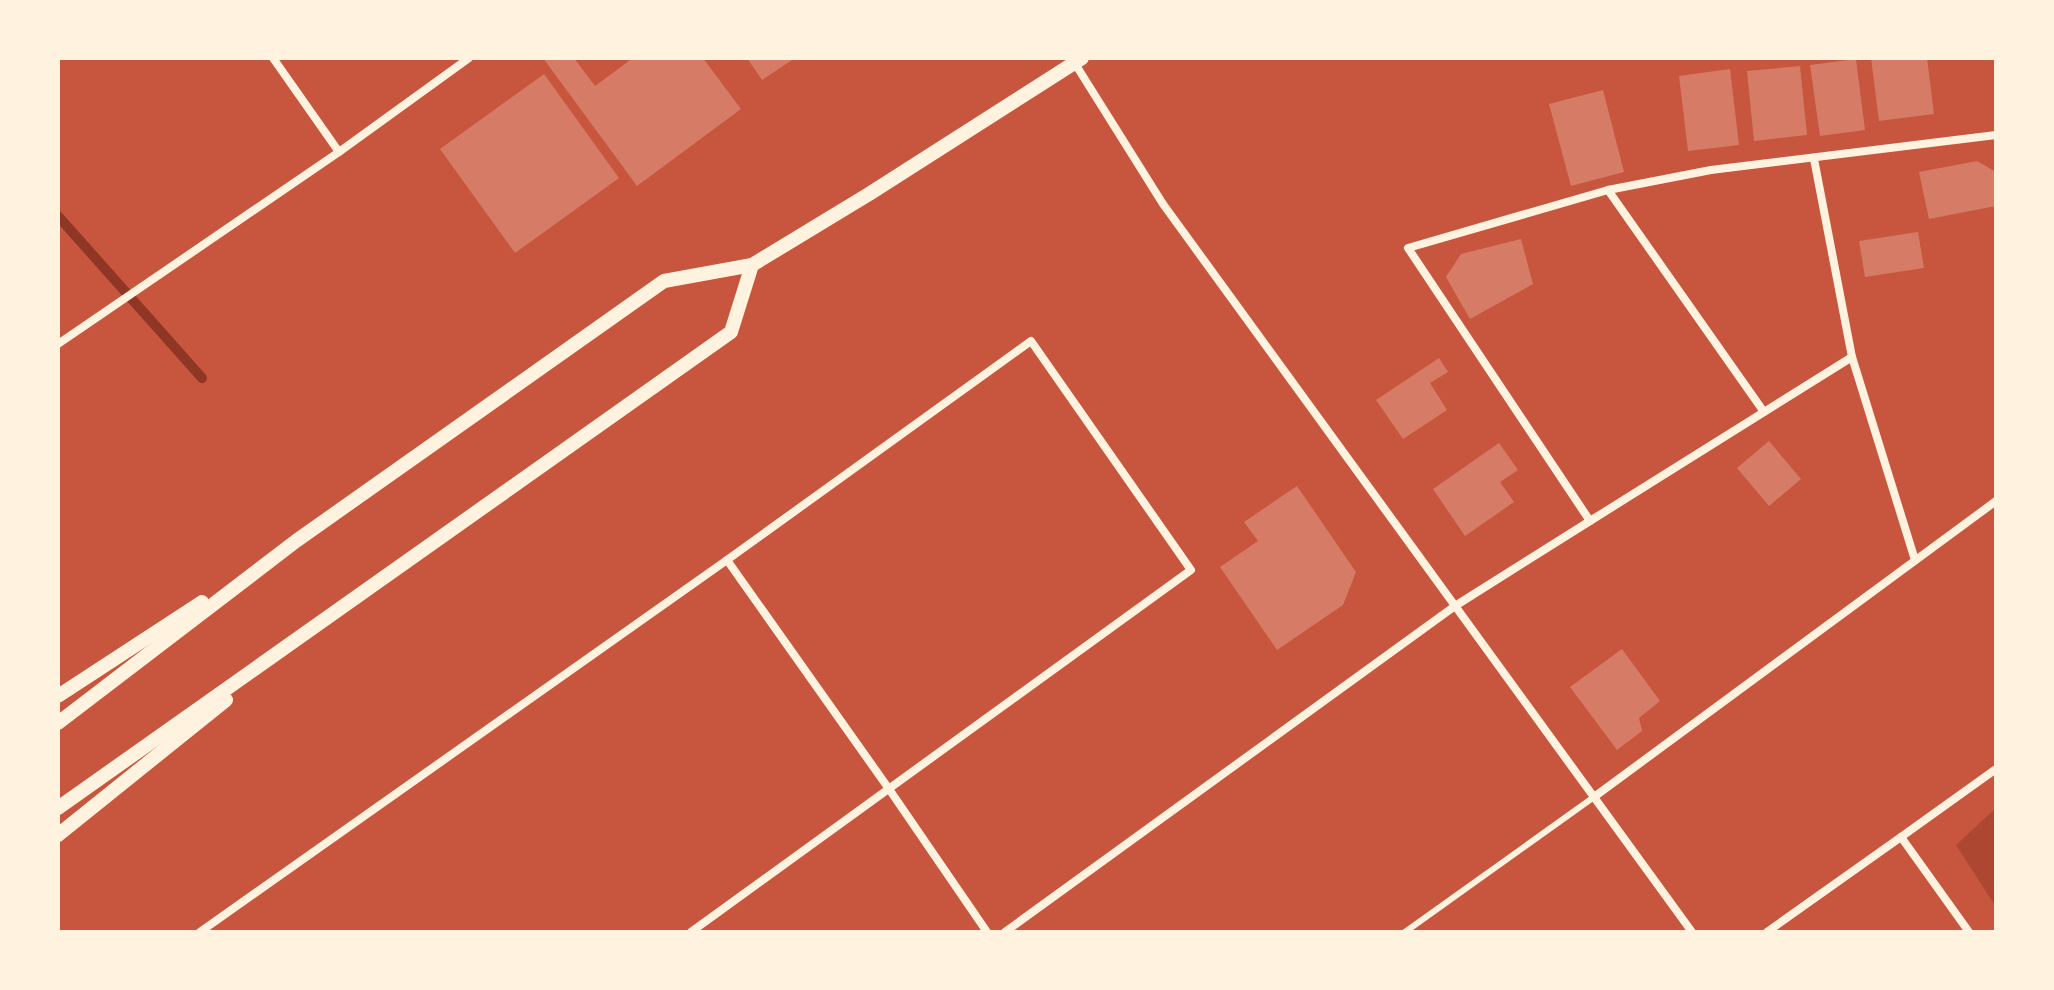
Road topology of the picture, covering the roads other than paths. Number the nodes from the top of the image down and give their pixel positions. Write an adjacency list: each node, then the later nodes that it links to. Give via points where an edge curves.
1 (273, 58): 5 (street)
2 (469, 58): 5 (street)
3 (1076, 59): 8 (street); 17 (street, via 1163,204)
4 (1996, 135): 6 (street)
5 (339, 152): 9 (street)
6 (1814, 159): 7 (street, via 1711,170); 10 (street)
7 (1608, 190): 11 (street); 13 (street, via 1408,248)
8 (752, 265): 14 (street, via 664,281); 18 (street, via 731,332)
9 (58, 344)
10 (1852, 357): 11 (street); 16 (street)
11 (1764, 412): 13 (street)
12 (1996, 501): 16 (street)
13 (1590, 521): 17 (street)
14 (296, 541): 19 (street); 20 (street)
15 (727, 560): 22 (street); 22 (street, via 1031,341 1191,570); 27 (street)
16 (1915, 560): 23 (street)
17 (1455, 606): 23 (street); 30 (street)
18 (336, 612): 24 (street); 25 (street)
19 (58, 696)
20 (58, 723)
21 (1996, 769): 26 (street)
22 (889, 789): 28 (street); 29 (street)
23 (1594, 797): 31 (lane); 32 (street)
24 (58, 808)
25 (58, 835)
26 (1901, 837): 33 (street); 34 (street)
27 (200, 932)
28 (691, 932)
29 (987, 932)
30 (1005, 932)
31 (1405, 932)
32 (1692, 932)
33 (1767, 932)
34 (1969, 932)

